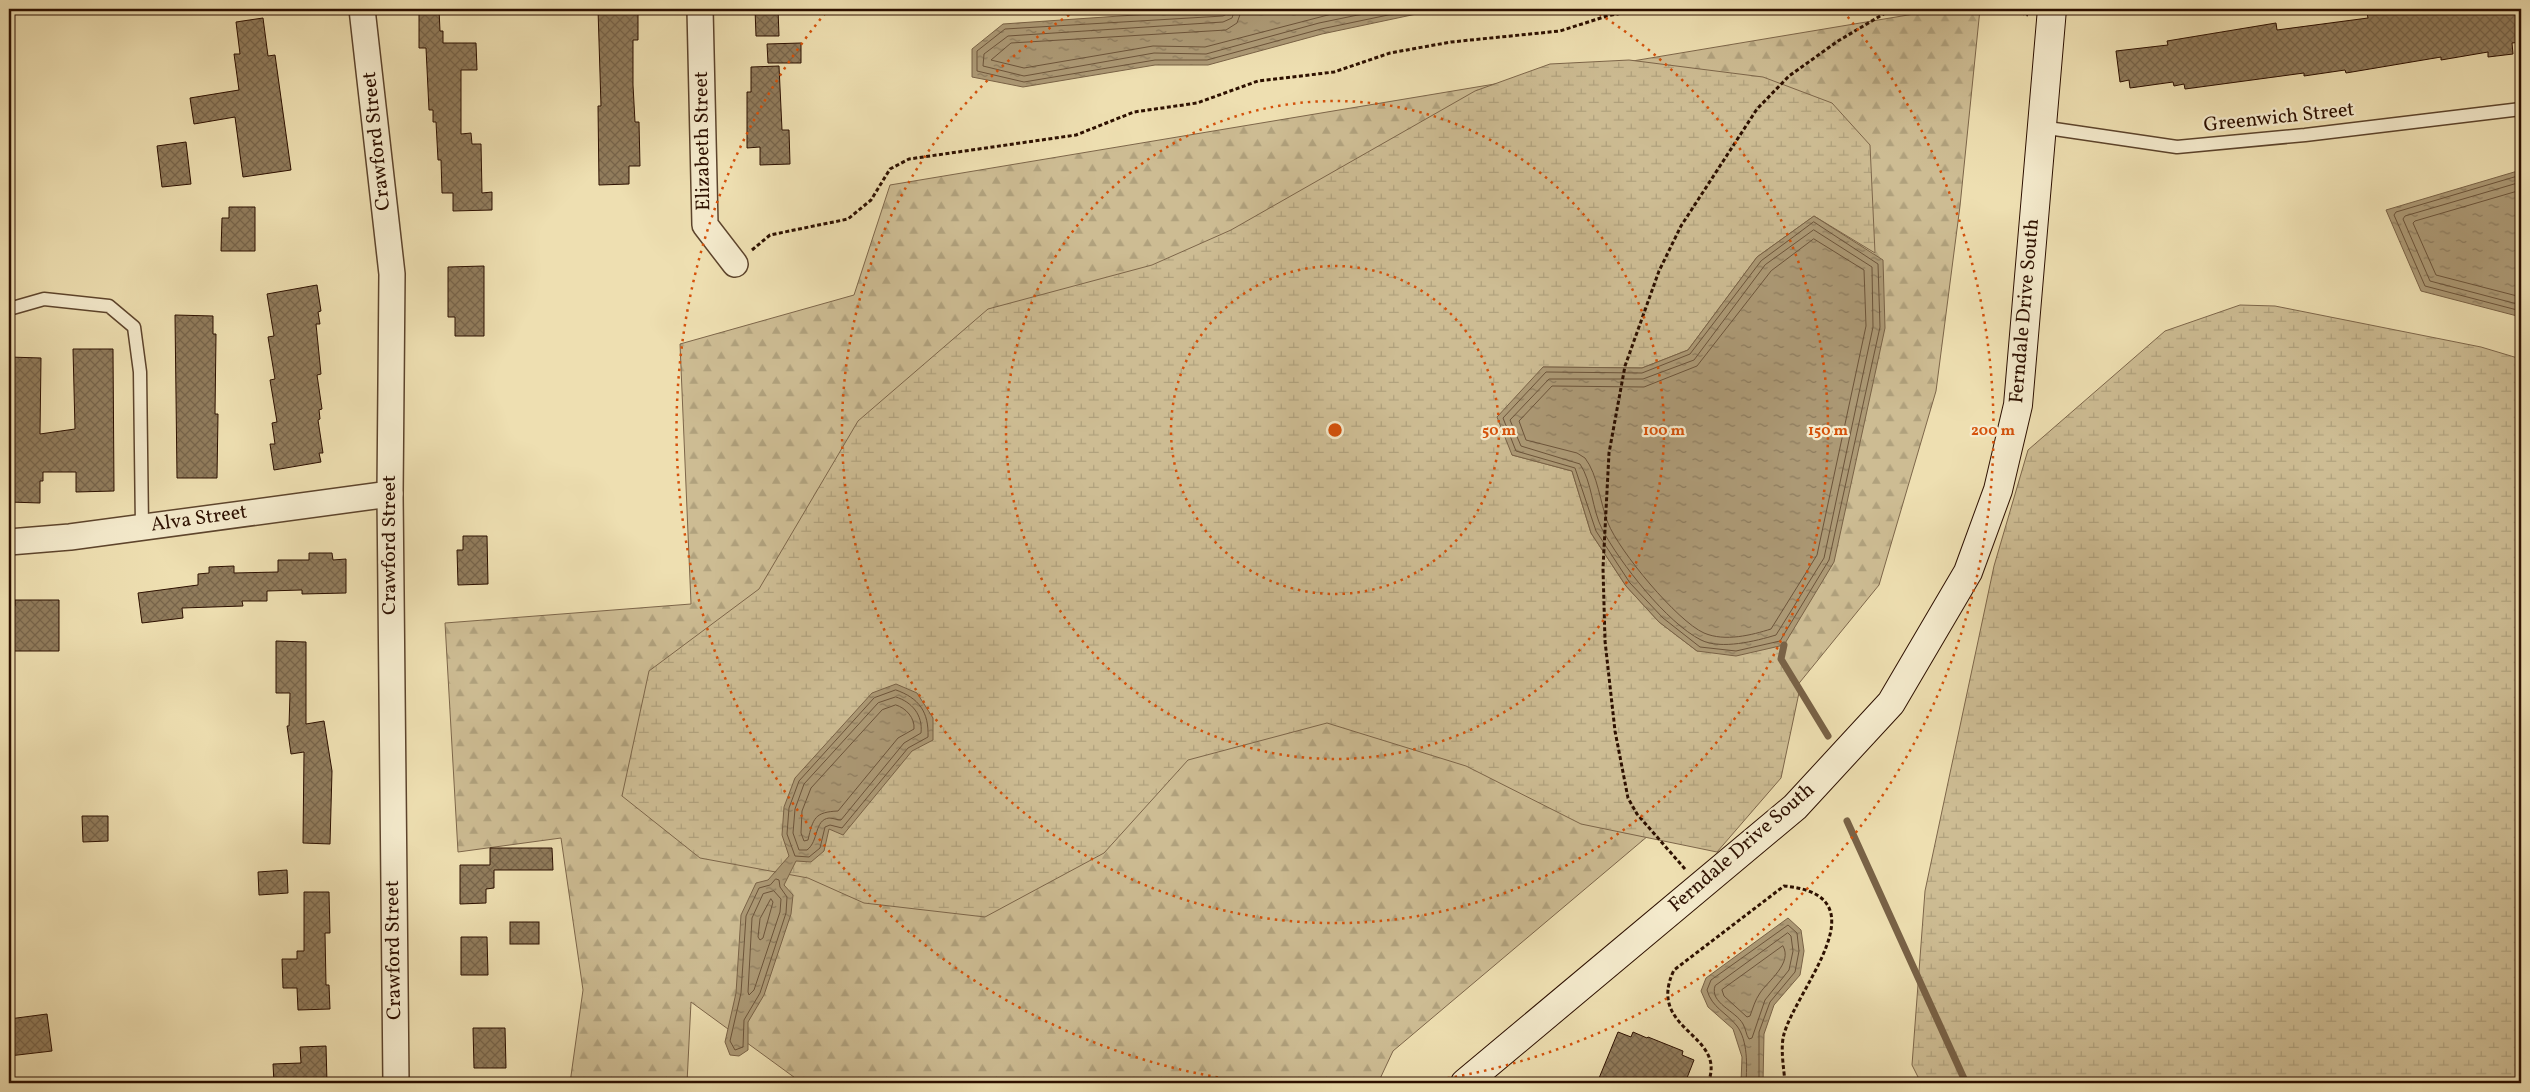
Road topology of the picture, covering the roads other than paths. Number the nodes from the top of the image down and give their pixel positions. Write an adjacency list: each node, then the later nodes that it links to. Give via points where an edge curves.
1 (362, 9): 8 (street, Crawford Street, via 392,274)
2 (700, 9): 6 (street, Elizabeth Street, via 705,225)
3 (2052, 9): 5 (main road, Ferndale Drive South)
4 (2521, 109): 5 (lane, Greenwich Street, via 2177,147)
5 (2041, 127): 12 (main road, Ferndale Drive South, via 2018,405 1998,490 1968,572 1891,703 1795,807)
6 (735, 264)
7 (9, 309): 9 (lane, via 44,300 110,306 134,327 140,372)
8 (390, 494): 9 (street, Alva Street); 11 (street, Crawford Street)
9 (142, 527): 10 (street, Alva Street)
10 (9, 542)
11 (396, 1083)
12 (1465, 1083)

